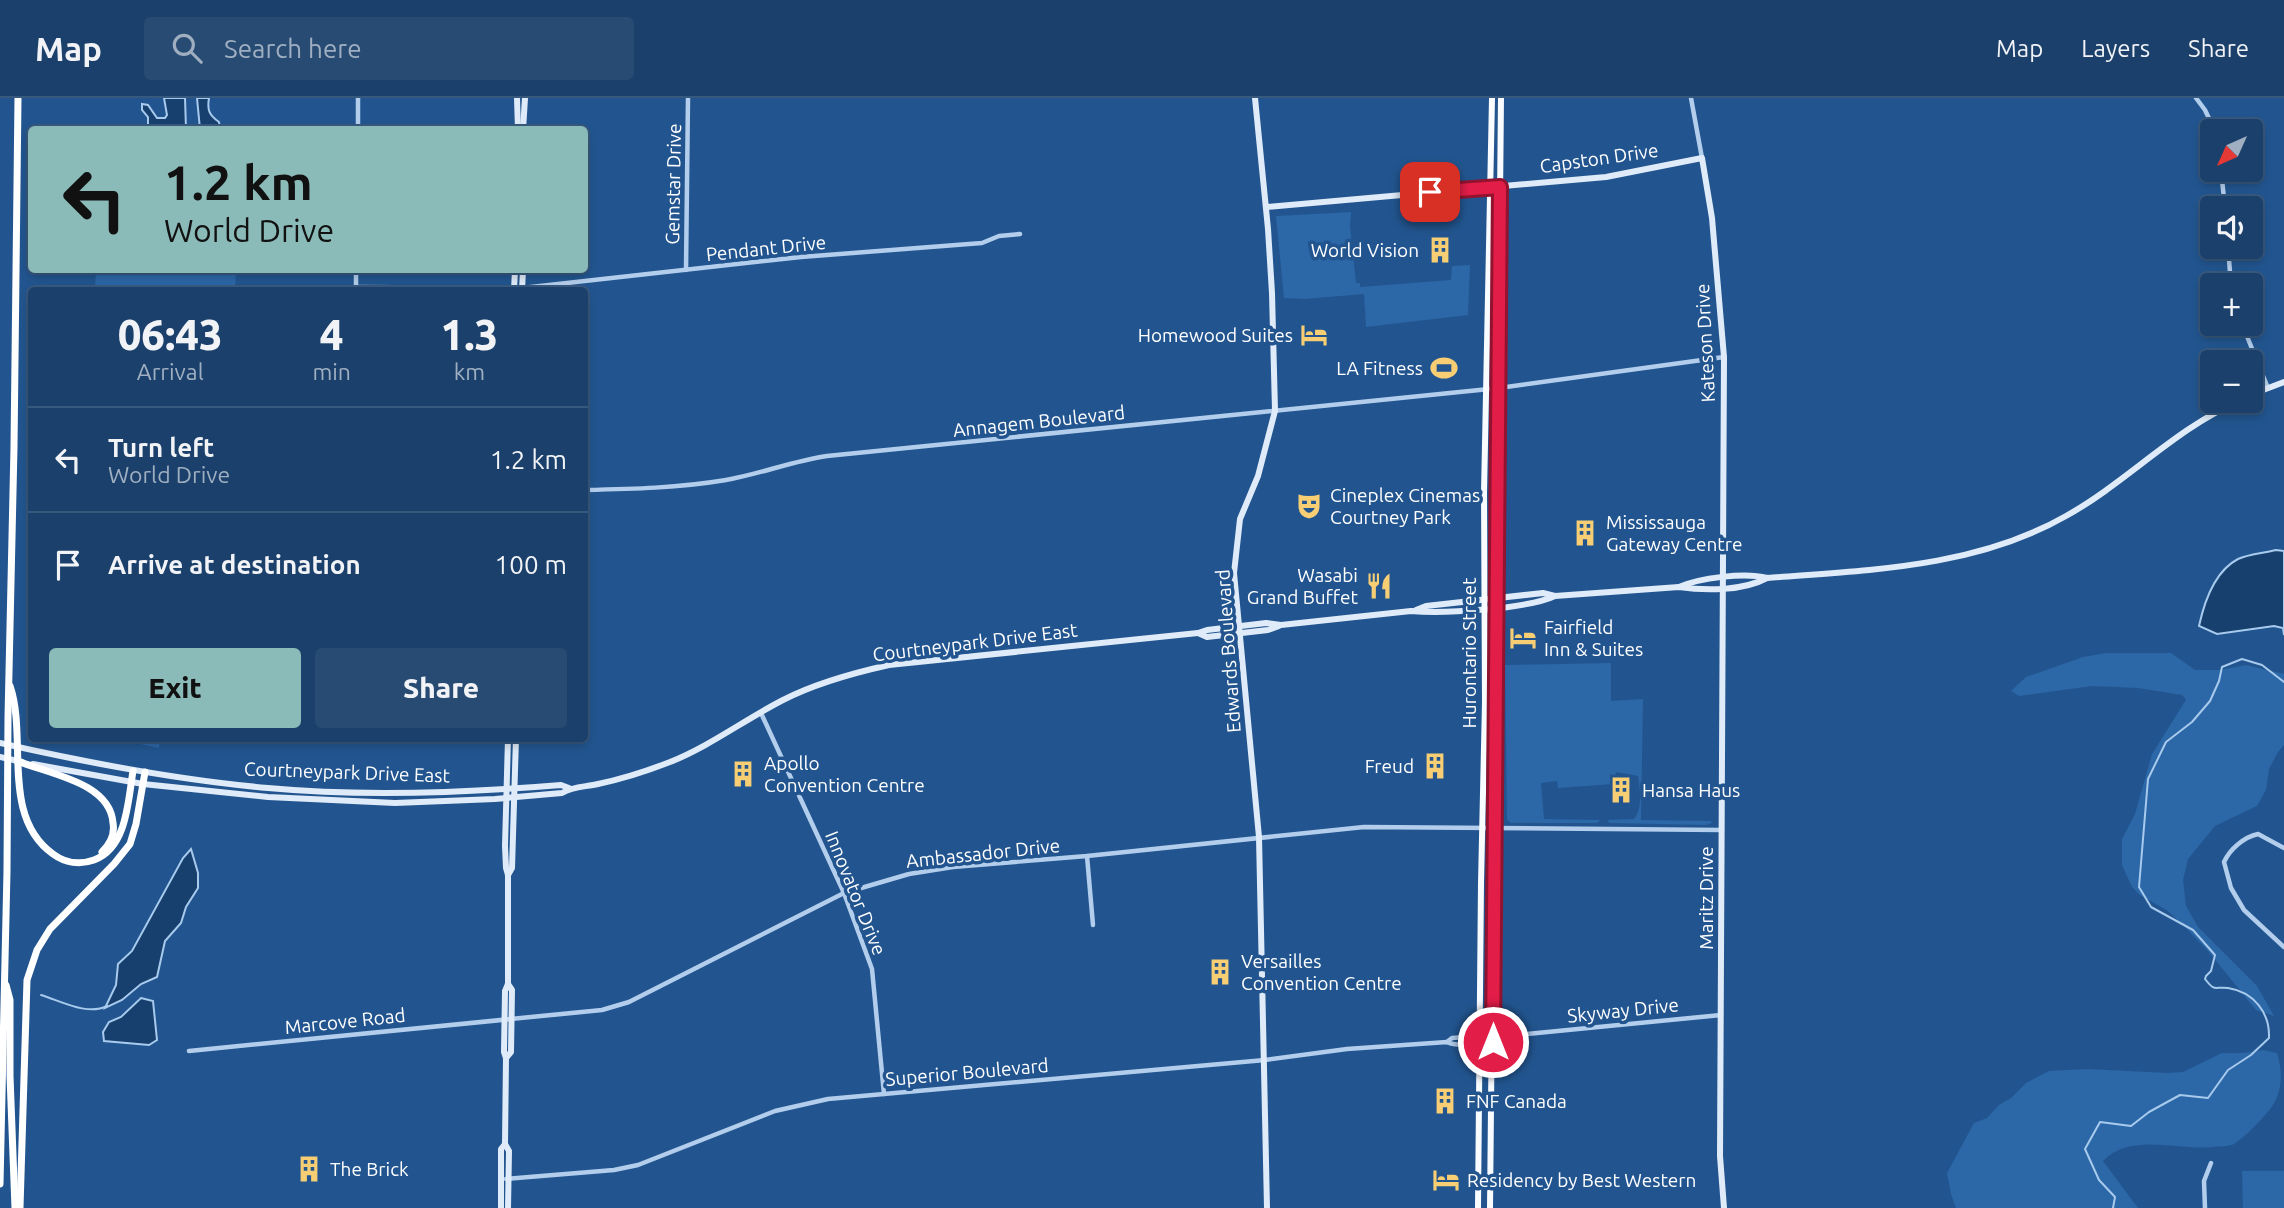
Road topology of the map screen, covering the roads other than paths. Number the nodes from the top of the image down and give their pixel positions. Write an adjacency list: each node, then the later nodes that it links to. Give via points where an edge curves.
1 (18, 98): 43 (highway)
2 (358, 98): 12 (street)
3 (517, 98): 13 (main road)
4 (525, 98): 14 (main road)
5 (688, 98): 20 (street, Gemstar Drive)
6 (1255, 98): 18 (main road, Edwards Boulevard)
7 (1492, 98): 16 (main road, Hurontario Street)
8 (1501, 98): 17 (main road, Hurontario Street)
9 (1692, 98): 15 (street, Kateson Drive)
10 (2196, 98): 11 (street)
11 (2209, 119)
12 (358, 126)
13 (517, 126)
14 (522, 126)
15 (1702, 158): 17 (main road, Capston Drive, via 1606,177); 23 (main road, Kateson Drive)
16 (1490, 187): 17 (main road, Capston Drive); 18 (main road, Capston Drive); 27 (main road, Hurontario Street)
17 (1500, 187): 25 (main road, Hurontario Street)
18 (1266, 207): 29 (main road, Edwards Boulevard)
19 (1020, 234): 20 (street, Pendant Drive, via 982,243)
20 (686, 270): 21 (street, Pendant Drive)
21 (536, 287)
22 (2247, 336): 26 (street)
23 (1724, 357): 25 (street, Annagem Boulevard); 32 (main road, Kateson Drive)
24 (2284, 382): 26 (main road)
25 (1499, 388): 27 (street, Annagem Boulevard); 37 (main road, Hurontario Street)
26 (2268, 388): 28 (main road)
27 (1486, 389): 29 (street, Annagem Boulevard); 38 (main road, Hurontario Street)
28 (2263, 390)
29 (1275, 411): 31 (street, Annagem Boulevard, via 827,456 674,488); 42 (main road, Edwards Boulevard, via 1258,476 1240,519 1234,573)
30 (2216, 413): 33 (main road, via 2188,428 2068,515 2027,537 1914,565)
31 (588, 490)
32 (1723, 578): 33 (main road); 34 (main road); 35 (main road, Kateson Drive)
33 (1767, 578): 35 (main road, via 1756,584)
34 (1679, 586): 35 (main road); 36 (main road)
35 (1723, 587): 59 (main road, Maritz Drive)
36 (1555, 596): 37 (main road, Courtneypark Drive East); 39 (main road, Courtneypark Drive East)
37 (1497, 598): 38 (main road, Courtneypark Drive East); 39 (main road, Hurontario Street)
38 (1484, 599): 40 (main road, Hurontario Street); 41 (main road, Courtneypark Drive East)
39 (1497, 607): 40 (main road, Courtneypark Drive East); 58 (main road, Hurontario Street)
40 (1484, 609): 41 (main road, Courtneypark Drive East); 57 (main road, Hurontario Street)
41 (1413, 611): 42 (main road, Courtneypark Drive East, via 1266,623)
42 (1241, 630): 44 (main road, Courtneypark Drive East, via 889,665 808,688); 60 (main road, Edwards Boulevard)
43 (9, 682): 63 (highway, via 15,701 19,791 29,822 40,842 57,857 75,863); 67 (highway)
44 (761, 713): 54 (main road, Courtneypark Drive East, via 668,763); 64 (street, Innovator Drive)
45 (508, 742): 55 (main road)
46 (516, 742): 55 (main road)
47 (0, 743): 50 (main road, Courtneypark Drive East)
48 (0, 757): 49 (main road, Courtneypark Drive East)
49 (19, 761): 52 (main road, Courtneypark Drive East); 63 (highway, via 85,786 108,806 111,838)
50 (133, 771): 51 (main road, Courtneypark Drive East); 52 (highway)
51 (145, 772): 53 (highway); 55 (main road, Courtneypark Drive East, via 269,789 396,793)
52 (131, 782): 53 (main road, Courtneypark Drive East); 63 (highway, via 119,837 107,853)
53 (143, 784): 56 (main road, Courtneypark Drive East, via 268,797 395,803); 80 (highway, via 130,844 50,929 31,966 25,1001)
54 (569, 788): 55 (main road, Courtneypark Drive East); 56 (main road, Courtneypark Drive East, via 562,793)
55 (510, 789): 56 (main road)
56 (510, 797): 69 (main road)
57 (1482, 828): 58 (street, Ambassador Drive); 60 (street, Ambassador Drive, via 1364,827); 70 (main road, Hurontario Street)
58 (1494, 828): 59 (street, Ambassador Drive); 71 (main road, Hurontario Street)
59 (1722, 830): 68 (main road, Maritz Drive)
60 (1259, 837): 62 (street, Ambassador Drive); 75 (main road, Edwards Boulevard)
61 (2284, 848): 66 (street, via 2258,834 2228,853 2224,862 2231,888 2244,910)
62 (1087, 856): 64 (street, Ambassador Drive, via 909,873); 65 (street)
63 (90, 861)
64 (844, 893): 69 (street, Ambassador Drive, via 629,1002 602,1010); 76 (street, Innovator Drive, via 872,969)
65 (1093, 925)
66 (2284, 947)
67 (4, 978): 79 (highway); 80 (highway, via 10,1000)
68 (1722, 1015): 71 (street, Skyway Drive, via 1527,1034 1520,1039); 86 (main road, Maritz Drive)
69 (508, 1019): 74 (street, Marcove Road); 78 (main road)
70 (1479, 1035): 71 (street, Skyway Drive); 72 (street, Superior Boulevard); 73 (main road, Hurontario Street)
71 (1493, 1038): 73 (street, Skyway Drive); 85 (main road, Hurontario Street)
72 (1447, 1042): 73 (street, Superior Boulevard); 75 (street, Superior Boulevard)
73 (1479, 1044): 84 (main road, Hurontario Street)
74 (190, 1051)
75 (1265, 1060): 76 (street, Superior Boulevard); 83 (main road, Edwards Boulevard)
76 (884, 1094): 78 (street, Superior Boulevard, via 785,1108 638,1165)
77 (2211, 1163): 87 (street, via 2204,1181)
78 (505, 1180): 81 (main road); 82 (main road)
79 (0, 1184)
80 (18, 1208)
81 (501, 1208)
82 (508, 1208)
83 (1267, 1208)
84 (1478, 1208)
85 (1490, 1208)
86 (1724, 1208)
87 (2204, 1208)

